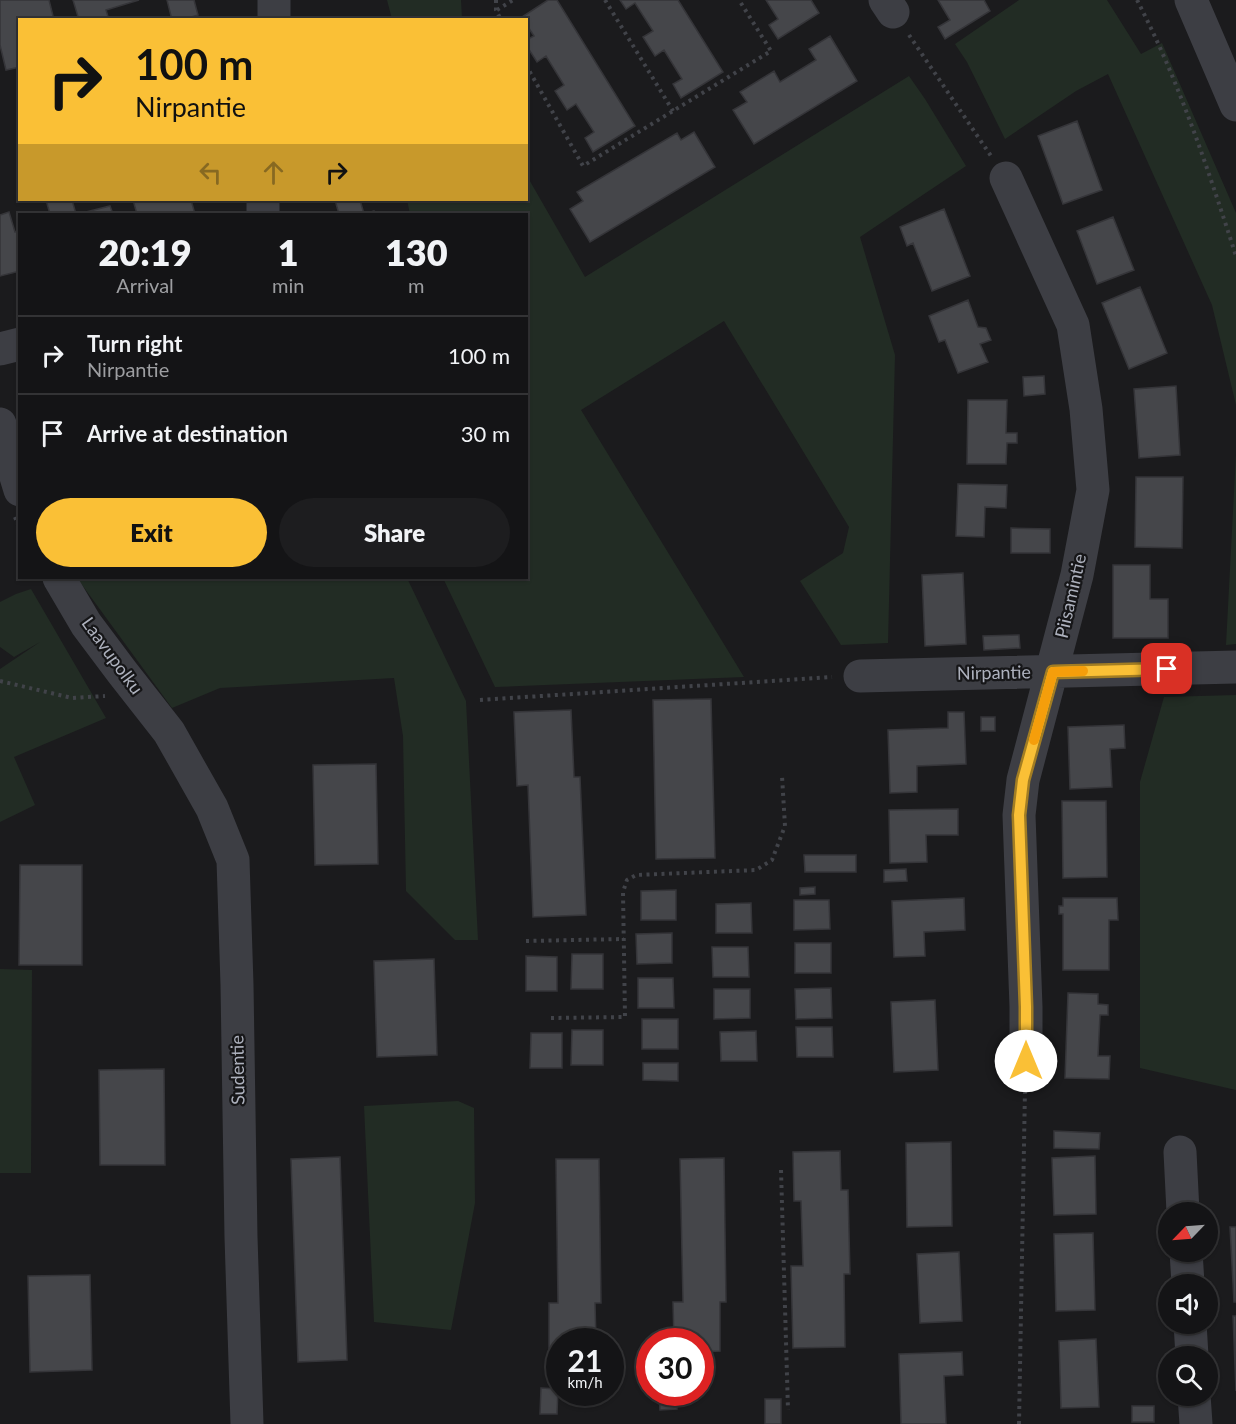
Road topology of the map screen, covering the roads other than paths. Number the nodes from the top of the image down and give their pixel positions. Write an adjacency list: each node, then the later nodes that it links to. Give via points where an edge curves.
1 (274, 0): 3 (street)
2 (1191, 0): 4 (street)
3 (273, 18)
4 (1236, 105)
5 (1006, 178): 12 (street, Piisamintie, via 1073,325 1086,409 1093,490)
6 (18, 344): 7 (street)
7 (0, 349)
8 (0, 424): 9 (street)
9 (18, 483)
10 (60, 579): 14 (street, Laavupolku, via 86,624)
11 (1236, 667): 12 (street, Nirpantie)
12 (1053, 672): 13 (street, Nirpantie); 15 (street, Piisamintie, via 1023,780 1019,815)
13 (860, 676)
14 (169, 732): 19 (street, Sudentie, via 212,808 233,860)
15 (1026, 1061)
16 (1180, 1152): 17 (street)
17 (1182, 1202)
18 (1195, 1406): 20 (street)
19 (247, 1424)
20 (1196, 1424)

